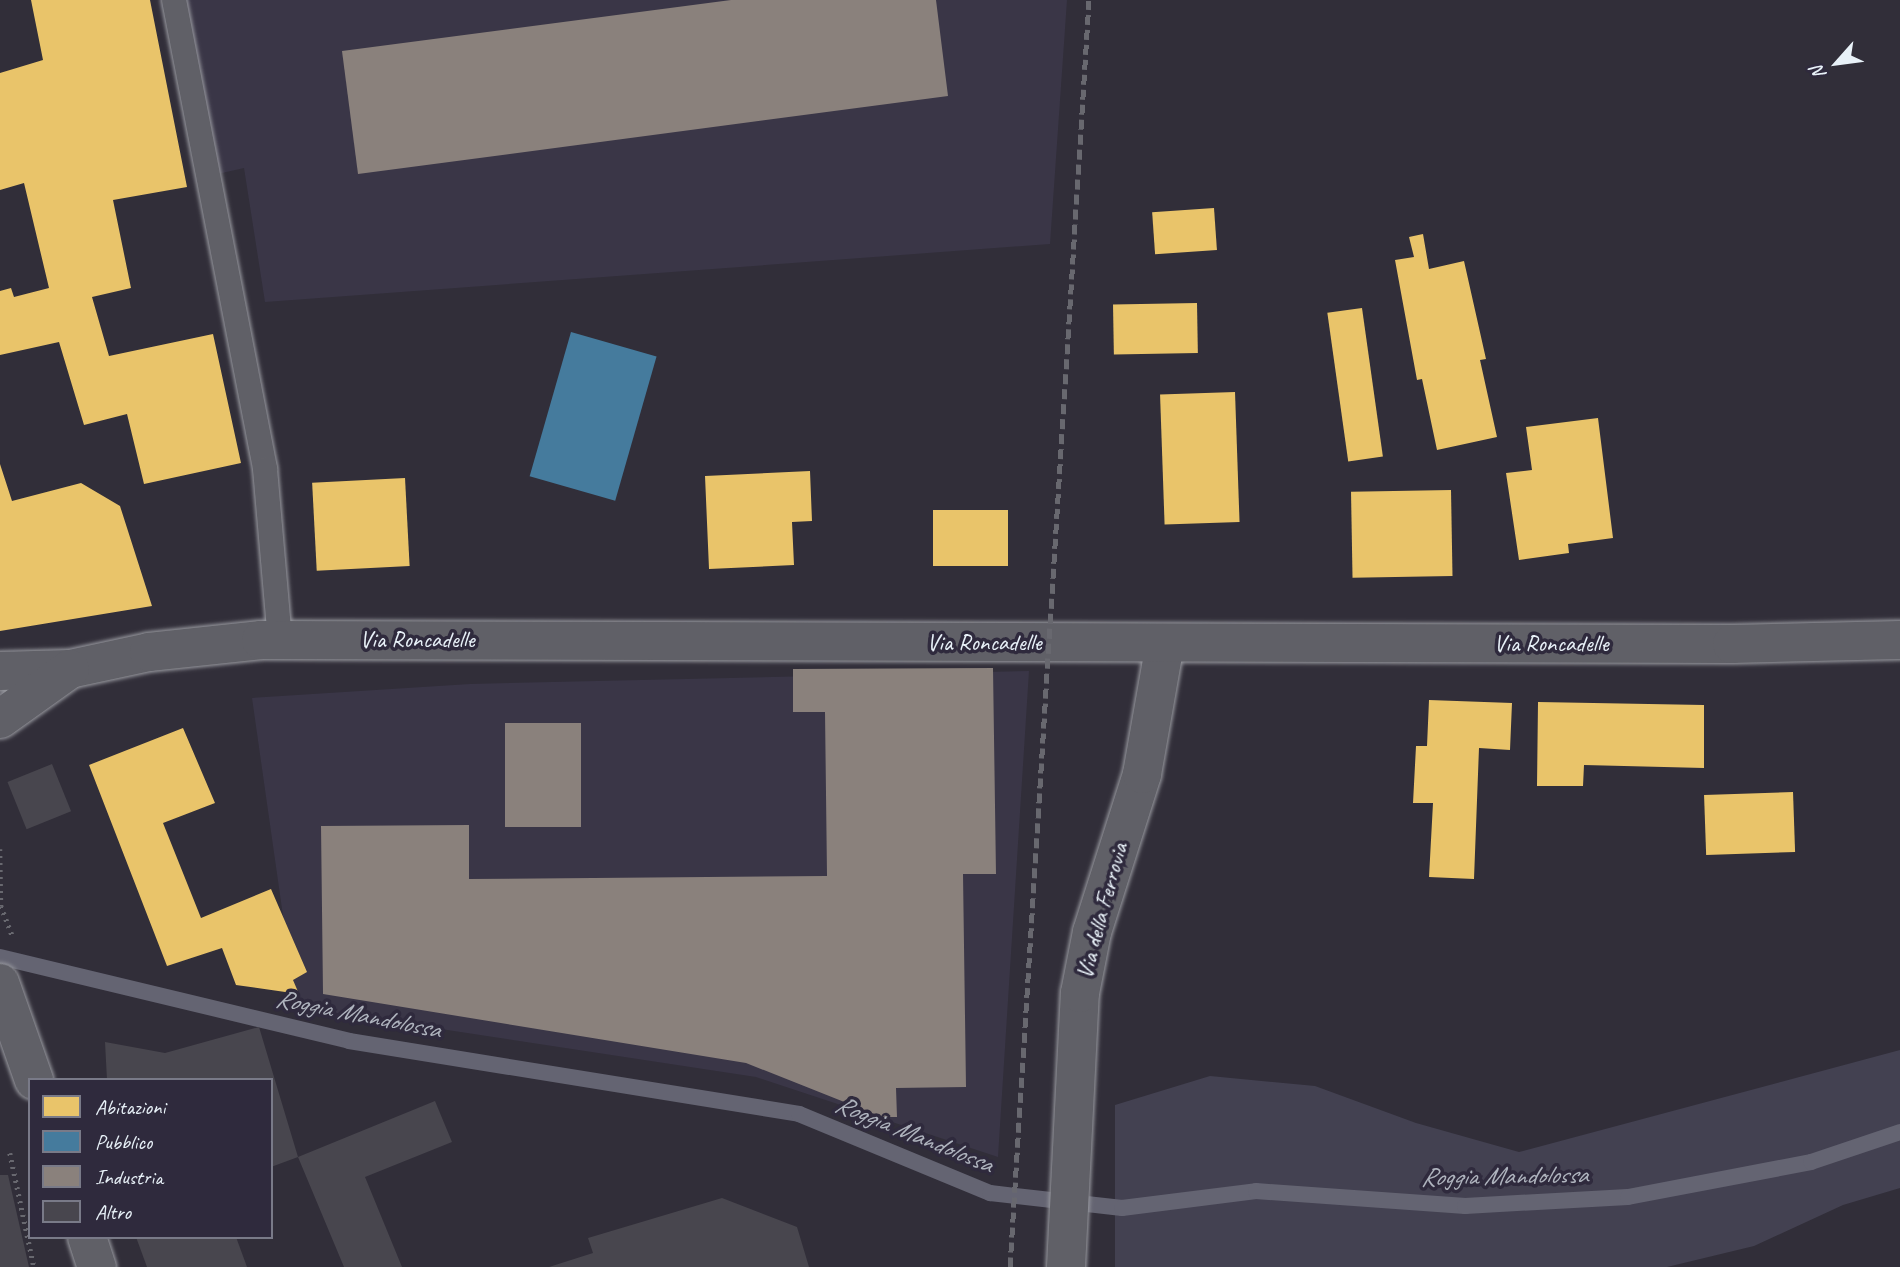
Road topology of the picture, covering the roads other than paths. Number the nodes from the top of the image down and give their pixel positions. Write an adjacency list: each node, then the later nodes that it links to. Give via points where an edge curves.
1 (174, 0): 2 (lane, via 265,469)
2 (279, 640): 4 (street, Via Roncadelle); 5 (street, Via Roncadelle, via 205,643)
3 (1900, 640): 4 (street, Via Roncadelle)
4 (1165, 643): 12 (street, Via della Ferrovia, via 1142,774 1092,932 1080,993)
5 (70, 669): 6 (street, Via Roncadelle); 7 (street, Via Roncadelle)
6 (0, 671)
7 (0, 719)
8 (2, 988): 9 (street)
9 (33, 1078)
10 (80, 1239): 13 (street)
11 (88, 1239): 14 (street)
12 (1066, 1261)
13 (84, 1267)
14 (97, 1267)

